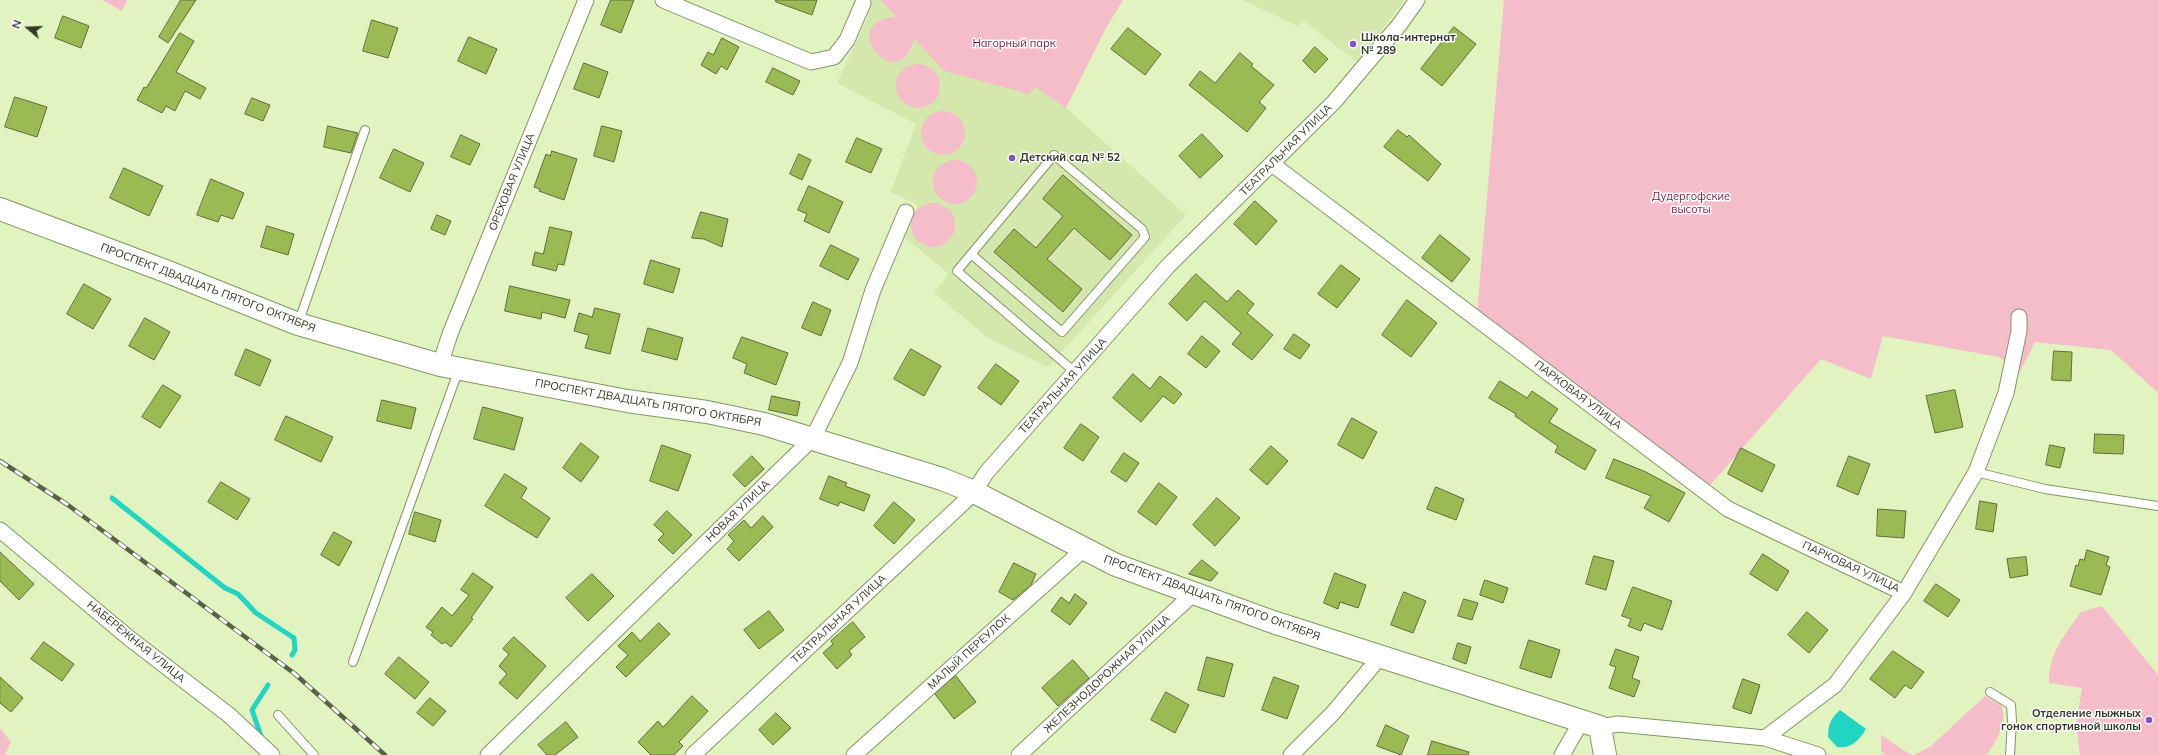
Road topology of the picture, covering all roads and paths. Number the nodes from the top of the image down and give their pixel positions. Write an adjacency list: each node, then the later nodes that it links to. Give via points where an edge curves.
1 (586, 0): 12 (street, ОРЕХОВАЯ УЛИЦА, via 450,334)
2 (663, 0): 4 (street, via 811,62 834,57 847,40)
3 (1417, 0): 6 (street, ТЕАТРАЛЬНАЯ УЛИЦА, via 1334,102)
4 (863, 3)
5 (365, 130): 11 (lane)
6 (1272, 164): 13 (street, ТЕАТРАЛЬНАЯ УЛИЦА, via 1168,266); 21 (street, ПАРКОВАЯ УЛИЦА, via 1728,508)
7 (0, 209): 11 (street, ПРОСПЕКТ ДВАДЦАТЬ ПЯТОГО ОКТЯБРЯ)
8 (906, 212): 14 (street, НОВАЯ УЛИЦА, via 873,290 850,363)
9 (971, 254): 9 (lane, via 1054,155 1142,229 1145,237 1062,332); 13 (lane, via 957,271)
10 (2019, 317): 15 (street, via 2019,330 2006,393)
11 (298, 324): 12 (street, ПРОСПЕКТ ДВАДЦАТЬ ПЯТОГО ОКТЯБРЯ)
12 (449, 367): 14 (street, ПРОСПЕКТ ДВАДЦАТЬ ПЯТОГО ОКТЯБРЯ, via 627,401 707,412); 23 (lane)
13 (1076, 373): 16 (street, ТЕАТРАЛЬНАЯ УЛИЦА, via 986,473)
14 (813, 438): 16 (street, ПРОСПЕКТ ДВАДЦАТЬ ПЯТОГО ОКТЯБРЯ, via 942,479); 30 (street, НОВАЯ УЛИЦА)
15 (1976, 472): 17 (lane, via 2045,489); 21 (street)
16 (974, 492): 19 (street, ПРОСПЕКТ ДВАДЦАТЬ ПЯТОГО ОКТЯБРЯ); 31 (street, ТЕАТРАЛЬНАЯ УЛИЦА)
17 (2158, 506)
18 (0, 530): 28 (street, НАБЕРЕЖНАЯ УЛИЦА, via 129,638 229,715)
19 (1084, 549): 20 (street, ПРОСПЕКТ ДВАДЦАТЬ ПЯТОГО ОКТЯБРЯ, via 1116,565); 32 (street, МАЛЫЙ ПЕРЕУЛОК)
20 (1194, 593): 22 (street, ПРОСПЕКТ ДВАДЦАТЬ ПЯТОГО ОКТЯБРЯ); 33 (street, ЖЕЛЕЗНОДОРОЖНАЯ УЛИЦА)
21 (1904, 593): 27 (street, via 1836,685)
22 (1380, 657): 26 (street, ПРОСПЕКТ ДВАДЦАТЬ ПЯТОГО ОКТЯБРЯ); 34 (street, via 1333,713)
23 (353, 662)
24 (1990, 692): 38 (lane, via 2011,704)
25 (278, 714): 29 (lane)
26 (1590, 725): 27 (street, ПРОСПЕКТ ДВАДЦАТЬ ПЯТОГО ОКТЯБРЯ, via 1618,724); 35 (street); 36 (street)
27 (1765, 738): 37 (street, ПРОСПЕКТ ДВАДЦАТЬ ПЯТОГО ОКТЯБРЯ)
28 (272, 755)
29 (314, 755)
30 (488, 755)
31 (692, 755)
32 (854, 755)
33 (1019, 755)
34 (1291, 755)
35 (1562, 755)
36 (1605, 755)
37 (1818, 755)
38 (2010, 755)

